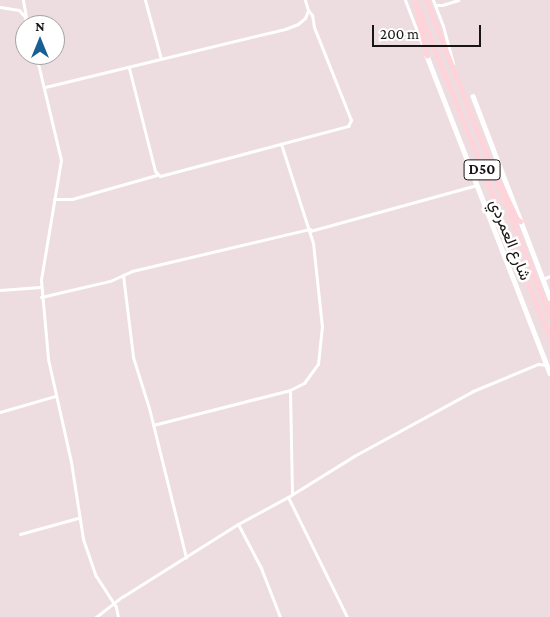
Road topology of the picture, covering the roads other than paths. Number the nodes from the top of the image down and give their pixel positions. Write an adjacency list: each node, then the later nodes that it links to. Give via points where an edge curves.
1 (23, 0): 11 (street); 14 (street)
2 (145, 0): 16 (street)
3 (305, 0): 12 (street)
4 (405, 0): 15 (street)
5 (415, 0): 15 (main road); 37 (main road, شارع العمردي / D50)
6 (426, 0): 19 (main road, شارع العمردي / D50)
7 (433, 0): 9 (street)
8 (456, 1): 9 (street)
9 (435, 5): 19 (street, via 446,33)
10 (0, 7): 11 (street)
11 (17, 9): 13 (street)
12 (308, 10): 16 (street, via 302,21 285,29); 22 (street, via 351,124)
13 (22, 15)
14 (25, 15)
15 (427, 56): 25 (street)
16 (161, 60): 18 (street)
17 (38, 65): 20 (street)
18 (129, 68): 20 (street); 24 (street)
19 (456, 77): 23 (main road, شارع العمردي / D50)
20 (44, 87): 26 (street, via 61,160)
21 (473, 96): 27 (street)
22 (281, 144): 24 (street); 28 (street)
23 (491, 168): 27 (main road); 36 (main road, شارع العمردي / D50)
24 (157, 175): 26 (street, via 72,198)
25 (478, 184): 28 (street); 38 (street)
26 (54, 199): 32 (street)
27 (520, 221): 31 (street)
28 (310, 230): 29 (street); 42 (street, via 319,290 320,356 310,378)
29 (123, 275): 34 (street); 45 (street, via 133,357)
30 (550, 276): 31 (street)
31 (543, 280): 35 (street)
32 (40, 287): 33 (street); 34 (street)
33 (0, 290)
34 (41, 297): 43 (street)
35 (550, 298)
36 (550, 318)
37 (550, 340)
38 (544, 356): 39 (street); 40 (street)
39 (538, 364): 40 (street); 46 (street, via 451,402)
40 (547, 366): 41 (street)
41 (550, 373)
42 (290, 390): 45 (street); 46 (street)
43 (56, 396): 44 (street); 48 (street, via 71,462)
44 (0, 412)
45 (153, 425): 51 (street)
46 (292, 494): 47 (street)
47 (288, 497): 49 (street); 56 (street)
48 (78, 518): 50 (street); 52 (street, via 93,567)
49 (238, 524): 51 (street); 55 (street, via 261,568)
50 (20, 534)
51 (186, 558): 52 (street)
52 (114, 603): 53 (street); 54 (street)
53 (96, 617)
54 (118, 617)
55 (280, 617)
56 (347, 617)

